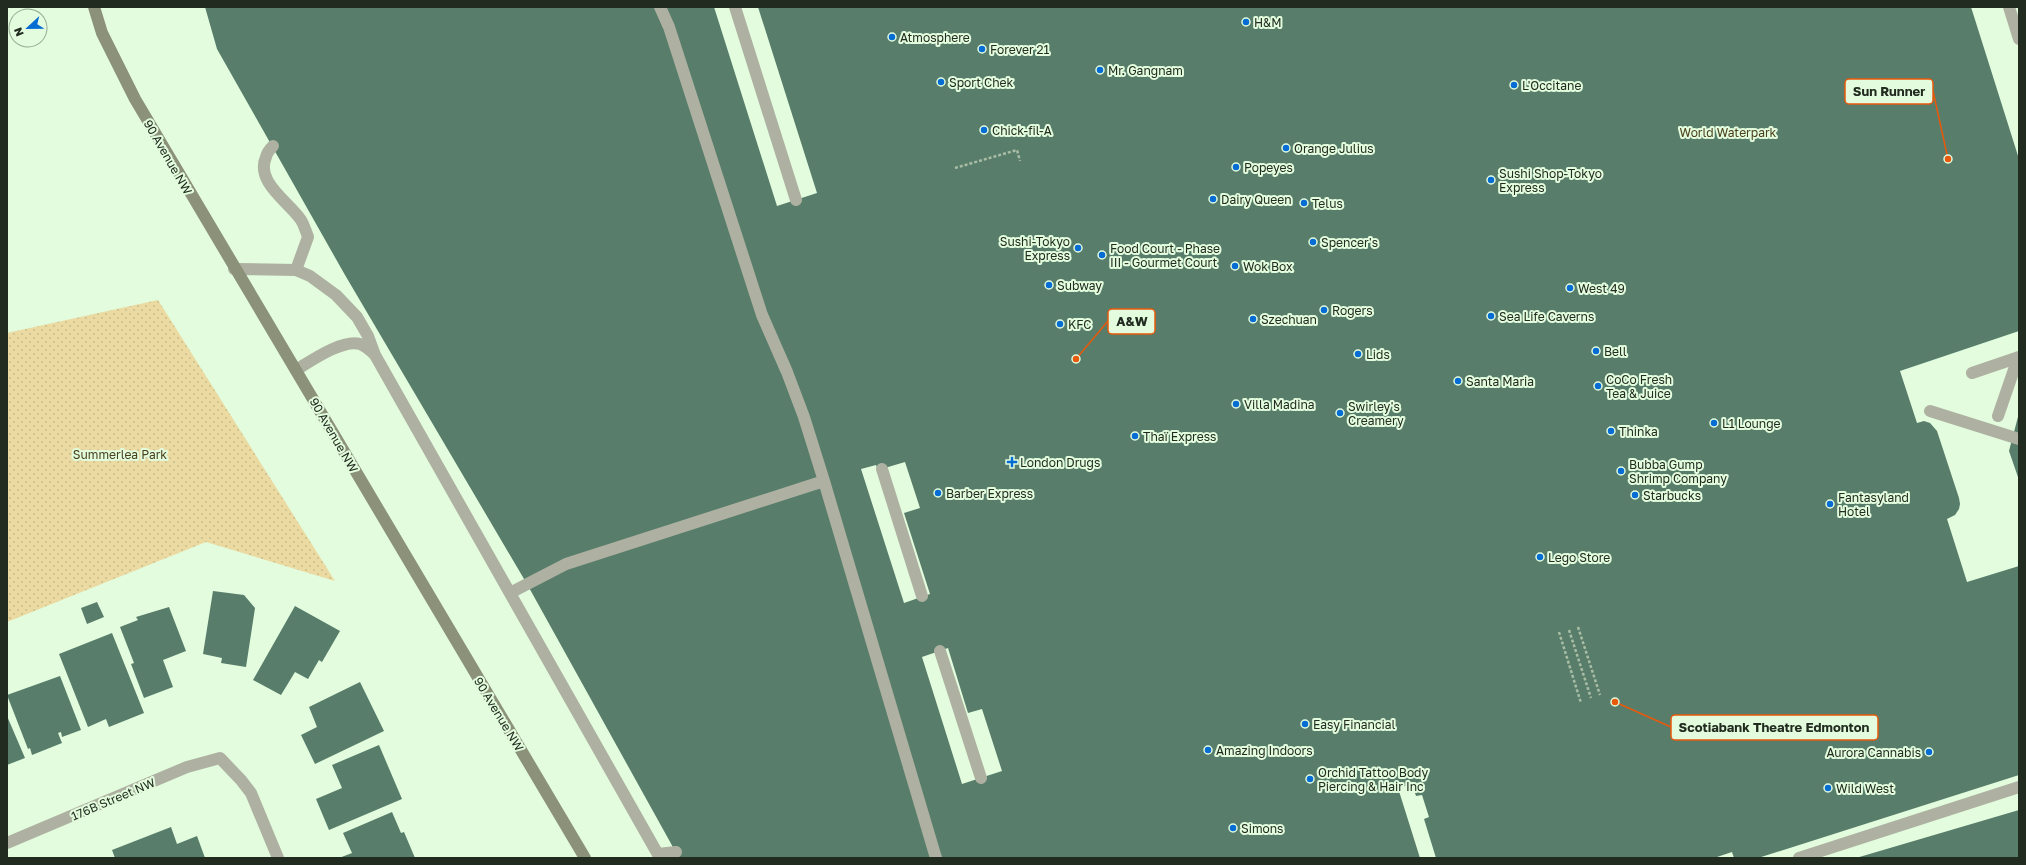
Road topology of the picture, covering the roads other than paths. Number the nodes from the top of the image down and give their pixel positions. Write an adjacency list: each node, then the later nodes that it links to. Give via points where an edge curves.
1 (94, 7): 8 (street, 90 Avenue NW, via 102,33 135,100)
2 (660, 7): 18 (street, via 669,27 762,315 804,417)
3 (735, 7): 7 (street)
4 (2009, 7): 5 (street)
5 (2019, 39)
6 (273, 146): 9 (street, via 266,156 265,175 275,191 300,218 308,237)
7 (796, 200)
8 (234, 269): 9 (street); 12 (street, 90 Avenue NW)
9 (296, 270): 10 (street, via 310,276 336,295 357,316)
10 (375, 355): 12 (street, via 360,344 349,343); 19 (street)
11 (2018, 358): 13 (street); 15 (street)
12 (296, 370): 28 (street, 90 Avenue NW)
13 (1972, 373)
14 (1930, 411): 16 (street)
15 (1998, 416)
16 (2019, 439)
17 (882, 469): 20 (street)
18 (824, 481): 19 (street, via 566,564); 29 (street)
19 (510, 593): 26 (street)
20 (922, 596)
21 (940, 651): 22 (street)
22 (981, 778)
23 (2019, 787): 30 (street)
24 (7, 843): 27 (street, 176B Street NW, via 187,768 220,758 251,793)
25 (676, 852): 26 (street)
26 (659, 856)
27 (278, 858)
28 (585, 858)
29 (936, 858)
30 (1799, 858)

